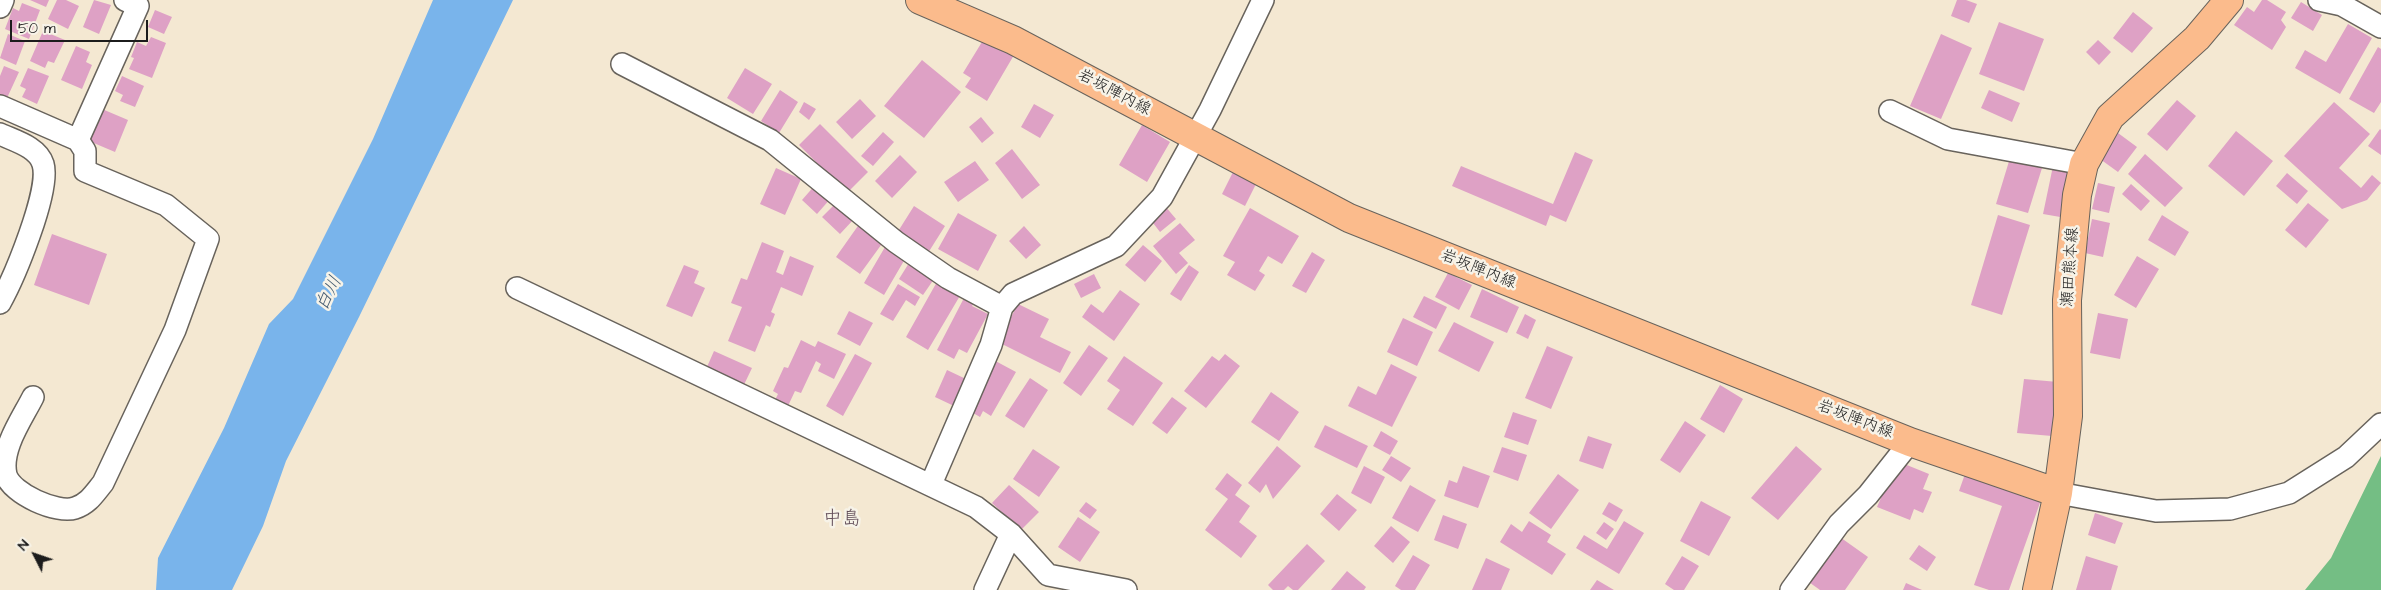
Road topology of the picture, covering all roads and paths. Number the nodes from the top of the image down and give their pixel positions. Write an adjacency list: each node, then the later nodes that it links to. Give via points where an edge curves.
1 (3, 0): 7 (street)
2 (125, 0): 14 (street, via 138,6)
3 (920, 0): 13 (main road, 岩坂陣内線, via 1013,40)
4 (1263, 0): 13 (street)
5 (2230, 0): 15 (main road, 瀬田熊本線, via 2197,38 2110,117)
6 (2319, 0): 8 (street, via 2342,5)
7 (0, 7)
8 (2381, 27)
9 (622, 64): 18 (street, via 770,140 896,242 948,278)
10 (0, 106): 14 (street)
11 (1890, 111): 15 (street, via 1948,140)
12 (0, 134): 17 (street, via 30,147 43,163 44,189 11,284)
13 (1195, 136): 18 (street, via 1162,197 1116,246 1013,294); 21 (main road, 岩坂陣内線, via 1350,218)
14 (78, 140): 19 (street, via 85,151 85,171 166,205 208,239 175,330 103,483 88,503 73,509 48,507 18,491 6,476 5,455)
15 (2084, 164): 23 (main road, 瀬田熊本線, via 2077,195 2067,300 2068,416)
16 (517, 288): 22 (street)
17 (0, 303)
18 (1002, 307): 22 (street, via 991,345)
19 (33, 397)
20 (2381, 424): 23 (street, via 2346,457 2289,494 2230,509 2156,511)
21 (1910, 442): 23 (main road, 岩坂陣内線); 27 (street, via 1868,495 1839,524)
22 (931, 484): 24 (street, via 976,506)
23 (2058, 493): 28 (main road, 瀬田熊本線)
24 (1012, 534): 25 (street); 26 (street, via 1048,575)
25 (985, 590)
26 (1126, 590)
27 (1791, 590)
28 (2037, 590)

